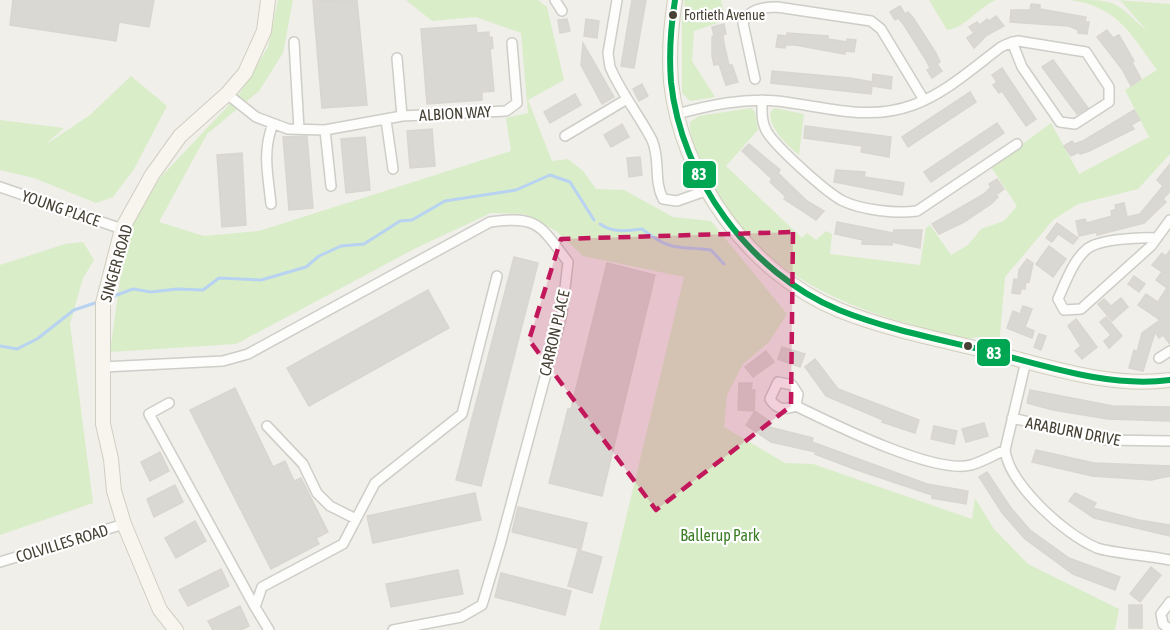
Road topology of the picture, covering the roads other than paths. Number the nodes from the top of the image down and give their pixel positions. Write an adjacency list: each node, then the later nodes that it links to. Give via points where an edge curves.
1 (268, 0): 11 (street, SINGER ROAD, via 264,31 245,73)
2 (555, 0): 5 (street)
3 (617, 0): 12 (street, via 608,53 610,67)
4 (675, 0): 15 (street, via 671,80)
5 (562, 11)
6 (294, 42): 19 (street)
7 (1012, 42): 7 (street, via 1022,67 1060,122 1075,124 1109,102 1109,87 1086,52); 14 (street)
8 (512, 44): 16 (street, ALBION WAY, via 517,103 506,111)
9 (397, 58): 16 (street, ALBION WAY)
10 (755, 79): 14 (street, via 743,23 749,13 777,7 871,21 881,29)
11 (227, 94): 18 (street, ALBION WAY, via 256,117); 29 (street, SINGER ROAD, via 180,136 152,175)
12 (627, 99): 21 (street); 26 (street, via 652,141 658,159 656,186 663,199 678,201)
13 (762, 100): 14 (street, via 851,113 892,110); 15 (street, via 716,104); 22 (street, via 764,125 774,140 831,193 854,205 904,212 922,209)
14 (924, 100)
15 (677, 114): 26 (street, via 693,162)
16 (402, 116): 17 (street, ALBION WAY)
17 (386, 120): 20 (street, ALBION WAY); 23 (street)
18 (273, 124): 19 (street, ALBION WAY); 27 (street, via 265,155)
19 (299, 129): 20 (street, ALBION WAY)
20 (325, 130): 24 (street)
21 (565, 136)
22 (1017, 144)
23 (393, 169)
24 (331, 186)
25 (0, 187): 29 (street, YOUNG PLACE)
26 (708, 190): 34 (street, via 718,209 774,270 805,292 877,323)
27 (271, 204)
28 (1170, 220): 30 (street)
29 (122, 229): 35 (street, SINGER ROAD, via 103,303)
30 (1157, 238): 30 (street, via 1081,309 1064,310 1058,299 1087,248 1134,236)
31 (497, 276): 43 (street, via 462,414 375,483)
32 (1170, 351): 33 (street)
33 (1160, 358)
34 (1026, 361): 36 (street, via 1109,379); 39 (street)
35 (104, 367): 44 (street, SINGER ROAD, via 104,424 114,492); 51 (street, CARRON PLACE, via 223,361 248,354 490,222 514,218 540,225 568,262 561,314 482,605 461,617)
36 (1170, 380)
37 (169, 403): 48 (street, via 149,414)
38 (796, 406): 42 (street, via 841,428 944,466 970,466)
39 (1012, 418): 41 (street, ARABURN DRIVE, via 1106,440); 42 (street)
40 (267, 426): 43 (street, via 303,464 317,493 330,506)
41 (1170, 441)
42 (1005, 450): 45 (street, via 1006,461 1046,514 1074,534 1098,548)
43 (356, 519): 48 (street, via 343,544 262,587)
44 (124, 524): 46 (street, COLVILLES ROAD); 49 (street, SINGER ROAD, via 160,610)
45 (1170, 560)
46 (0, 562)
47 (1170, 602): 52 (street, via 1161,614 1163,624)
48 (255, 607): 50 (street)
49 (176, 630)
50 (269, 630)
51 (393, 630)
52 (1170, 630)

